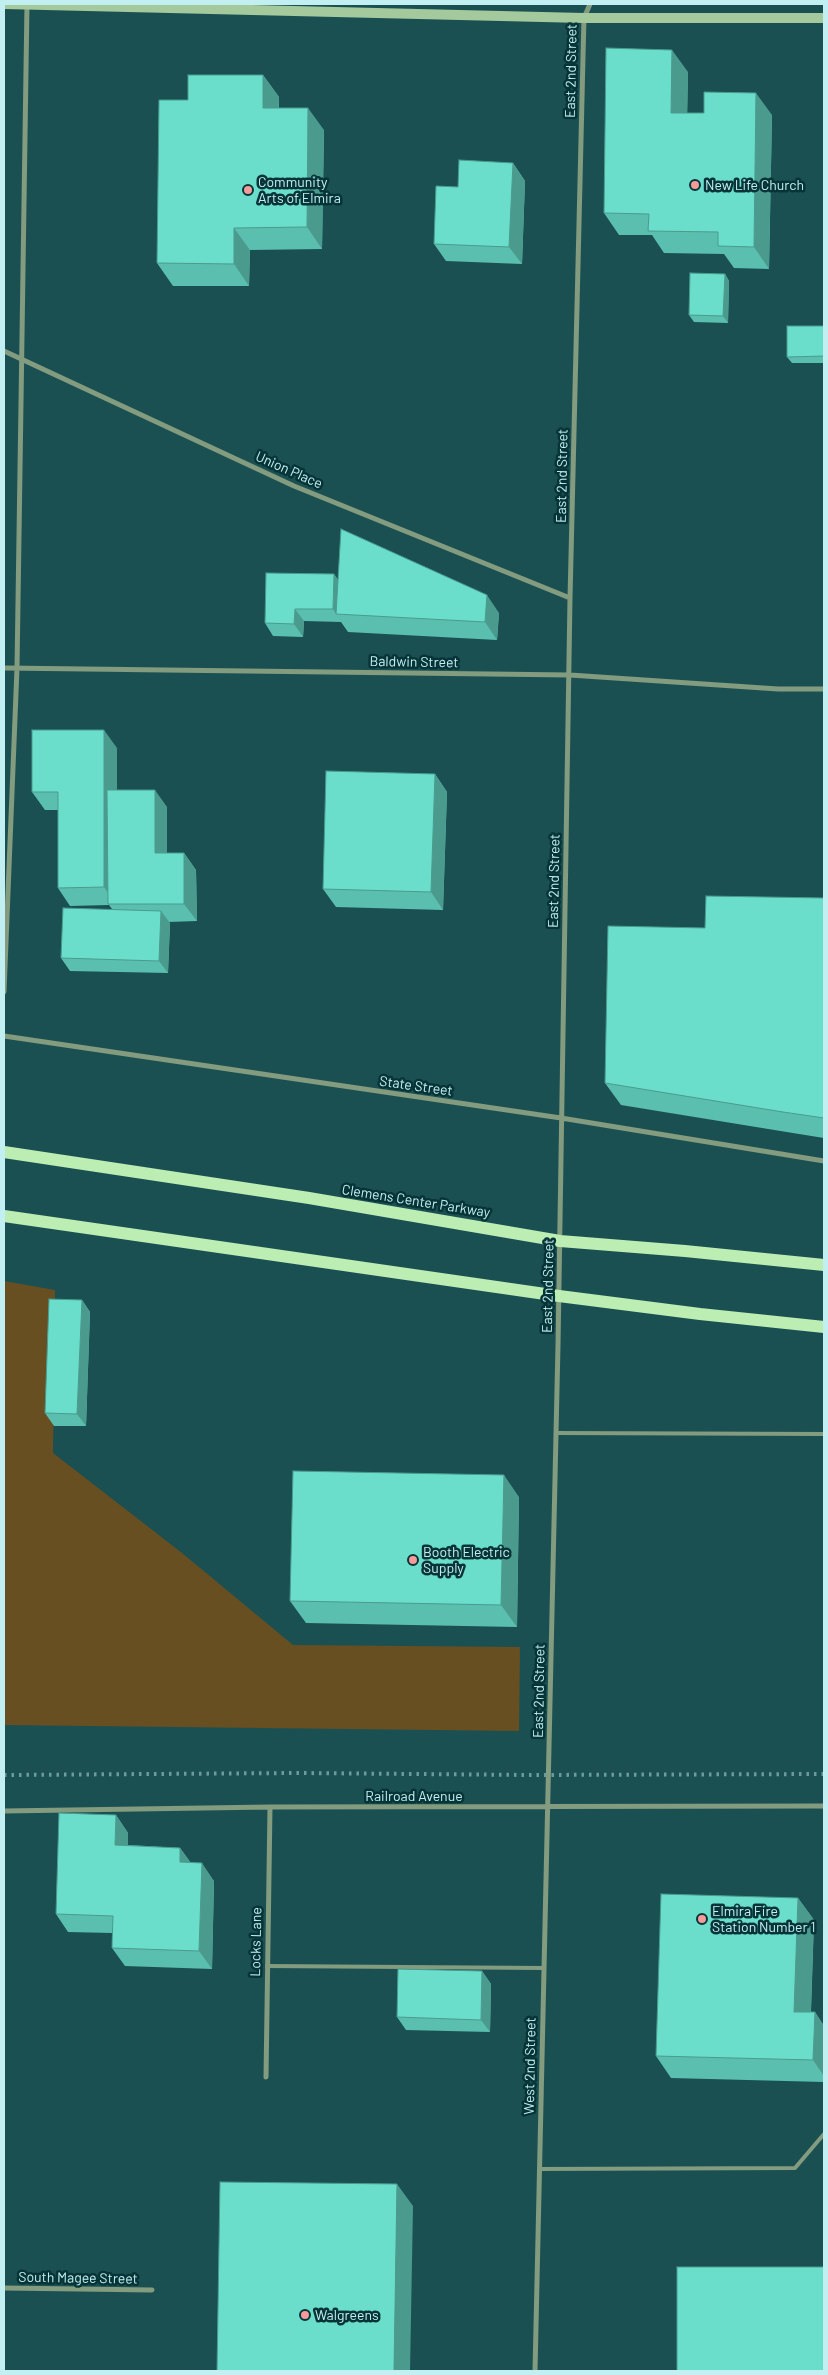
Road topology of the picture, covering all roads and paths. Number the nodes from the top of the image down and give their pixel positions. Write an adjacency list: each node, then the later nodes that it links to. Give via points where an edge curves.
1 (4, 4): 2 (street)
2 (27, 4): 4 (street); 7 (street)
3 (590, 4): 4 (street, East 2nd Street)
4 (584, 18): 5 (street); 8 (street, East 2nd Street)
5 (824, 18)
6 (4, 351): 7 (street, Union Place)
7 (22, 359): 8 (street, Union Place, via 294,486); 10 (street)
8 (570, 598): 11 (street, East 2nd Street)
9 (4, 668): 10 (street, Baldwin Street)
10 (17, 668): 11 (street, Baldwin Street); 13 (street)
11 (570, 675): 12 (street, Baldwin Street, via 778,689); 15 (street, East 2nd Street)
12 (824, 689)
13 (4, 992)
14 (4, 1036): 15 (street, State Street)
15 (561, 1118): 17 (street, State Street); 19 (street, East 2nd Street)
16 (4, 1152): 19 (main road, Clemens Center Parkway)
17 (824, 1161)
18 (4, 1216): 21 (main road)
19 (560, 1241): 20 (main road, Clemens Center Parkway); 21 (street, East 2nd Street)
20 (824, 1265)
21 (559, 1296): 22 (main road); 23 (street, East 2nd Street)
22 (824, 1326)
23 (556, 1433): 24 (lane); 25 (street, East 2nd Street)
24 (824, 1434)
25 (549, 1761): 27 (street, West 2nd Street)
26 (824, 1806): 27 (street, Railroad Avenue)
27 (547, 1807): 28 (street, Railroad Avenue); 31 (street, West 2nd Street)
28 (270, 1808): 29 (street, Railroad Avenue); 30 (street, Locks Lane)
29 (4, 1811)
30 (267, 1966): 31 (lane); 32 (street, Locks Lane)
31 (543, 1968): 34 (street, West 2nd Street)
32 (266, 2076)
33 (824, 2134): 34 (lane, via 795,2168)
34 (539, 2169): 37 (street, West 2nd Street)
35 (4, 2288): 36 (street, South Magee Street)
36 (152, 2290)
37 (534, 2371)

